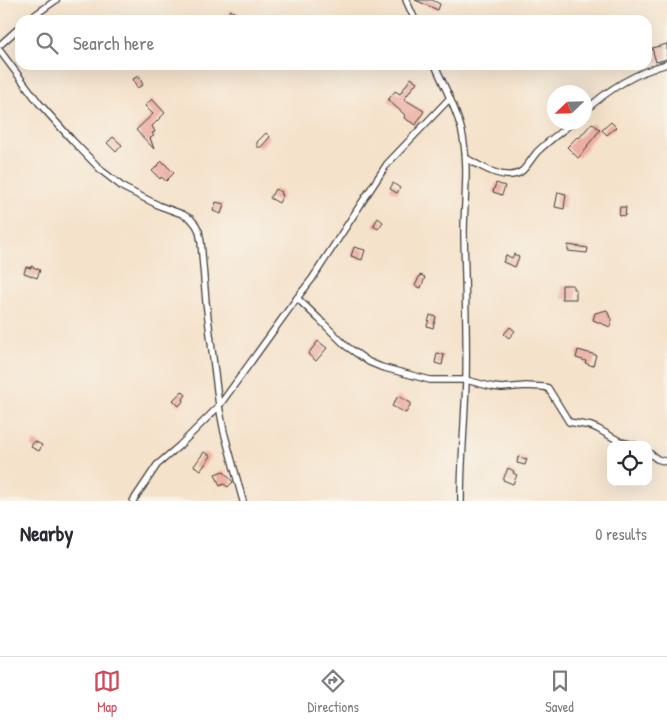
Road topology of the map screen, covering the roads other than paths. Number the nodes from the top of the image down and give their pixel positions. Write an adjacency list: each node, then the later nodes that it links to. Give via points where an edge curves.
1 (56, 0): 3 (street)
2 (406, 0): 4 (street)
3 (35, 15)
4 (413, 15)
5 (15, 31): 6 (street)
6 (0, 44)
7 (0, 50): 18 (street, via 39,103 102,171 124,188 182,214 196,225 201,242)
8 (667, 64): 9 (street)
9 (652, 69)
10 (436, 70): 12 (street)
11 (649, 70): 13 (street, via 624,81)
12 (450, 98): 15 (street, via 461,128); 16 (street, via 388,164)
13 (592, 105)
14 (563, 130): 15 (street, via 540,149 518,174 503,174)
15 (466, 158): 17 (street)
16 (297, 298): 17 (street, via 346,346 369,362 430,380); 18 (street)
17 (466, 380): 19 (street, via 493,388 548,388 569,422 598,429); 24 (street)
18 (219, 406): 22 (street, via 157,465); 23 (street)
19 (619, 441)
20 (652, 455): 21 (street)
21 (667, 462)
22 (133, 501)
23 (243, 501)
24 (461, 501)

